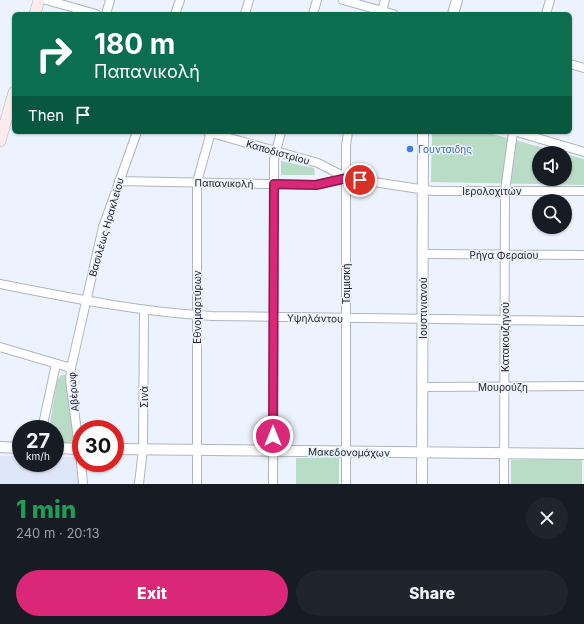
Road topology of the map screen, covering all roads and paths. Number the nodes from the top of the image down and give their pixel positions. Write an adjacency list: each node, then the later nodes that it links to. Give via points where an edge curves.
1 (39, 0): 11 (main road)
2 (46, 0): 12 (street)
3 (110, 0): 13 (street)
4 (180, 0): 14 (street)
5 (249, 0): 15 (street)
6 (317, 0): 16 (street)
7 (343, 0): 17 (street)
8 (385, 0): 17 (street)
9 (457, 0): 18 (street)
10 (550, 0): 19 (street)
11 (36, 12)
12 (89, 12)
13 (107, 12)
14 (176, 12)
15 (246, 12)
16 (314, 12)
17 (382, 12)
18 (454, 12)
19 (547, 12)
20 (572, 65): 21 (street)
21 (584, 68)
22 (12, 99): 31 (main road)
23 (136, 134): 35 (street, Βασιλέως Ηρακλείου)
24 (209, 134): 36 (street, Εθνομαρτύρων)
25 (217, 134): 32 (street, Καποδιστρίου)
26 (280, 134): 32 (street)
27 (348, 134): 34 (street, Τσιμισκή)
28 (424, 134): 38 (street, Ιουστινιανού)
29 (513, 134): 39 (street, Κατακουζηνού)
30 (523, 134): 33 (street)
31 (0, 141)
32 (275, 151): 34 (street, Καποδιστρίου, via 318,163); 37 (street)
33 (584, 152)
34 (347, 178): 37 (street, Παπανικολή, via 320,184); 38 (street, Παπανικολή); 49 (street, Τσιμισκή)
35 (118, 181): 36 (street, Παπανικολή); 45 (street, Βασιλέως Ηρακλείου)
36 (197, 182): 37 (street, Παπανικολή); 47 (street, Εθνομαρτύρων)
37 (274, 184): 48 (street)
38 (423, 190): 39 (street, Ιερολοχιτών); 41 (street, Ιουστινιανού)
39 (506, 191): 40 (street, Ιερολοχιτών); 42 (street, Κατακουζηνού)
40 (584, 191)
41 (423, 254): 42 (street, Ρήγα Φεραίου); 50 (street, Ιουστινιανού)
42 (505, 255): 43 (street, Ρήγα Φεραίου); 51 (street, Κατακουζηνού)
43 (584, 255)
44 (0, 284): 45 (street, Υψηλάντου)
45 (85, 301): 46 (street, Υψηλάντου); 55 (street, Αβέρωφ)
46 (144, 311): 47 (street, Υψηλάντου); 64 (street, Σινά)
47 (197, 315): 48 (street, Υψηλάντου); 65 (street, Εθνομαρτύρων)
48 (273, 317): 49 (street, Υψηλάντου); 66 (street)
49 (346, 318): 50 (street, Υψηλάντου); 67 (street, Τσιμισκή)
50 (423, 319): 51 (street, Υψηλάντου); 57 (street, Ιουστινιανού)
51 (505, 320): 52 (street, Υψηλάντου); 58 (street, Κατακουζηνού)
52 (584, 321)
53 (0, 347): 54 (street)
54 (56, 364): 55 (street); 59 (street)
55 (70, 368): 60 (street, Αβέρωφ)
56 (584, 386): 58 (street, Μουρούζη)
57 (423, 387): 58 (street, Μουρούζη); 68 (street, Ιουστινιανού)
58 (504, 387): 69 (street, Κατακουζηνού)
59 (44, 420)
60 (76, 420)
61 (0, 447): 62 (street)
62 (12, 448)
63 (124, 449): 64 (street, Μακεδονομάχων)
64 (143, 449): 65 (street, Μακεδονομάχων); 73 (street, Σινά)
65 (197, 450): 66 (street, Μακεδονομάχων); 74 (street, Εθνομαρτύρων)
66 (273, 451): 67 (street, Μακεδονομάχων); 75 (street)
67 (346, 452): 68 (street, Μακεδονομάχων); 76 (street, Τσιμισκή)
68 (422, 453): 69 (street, Μακεδονομάχων); 77 (street, Ιουστινιανού)
69 (504, 454): 70 (street, Μακεδονομάχων); 78 (street, Κατακουζηνού)
70 (584, 454)
71 (82, 472): 72 (street, Αβέρωφ)
72 (83, 484)
73 (138, 484)
74 (197, 484)
75 (273, 484)
76 (346, 484)
77 (422, 484)
78 (504, 484)

